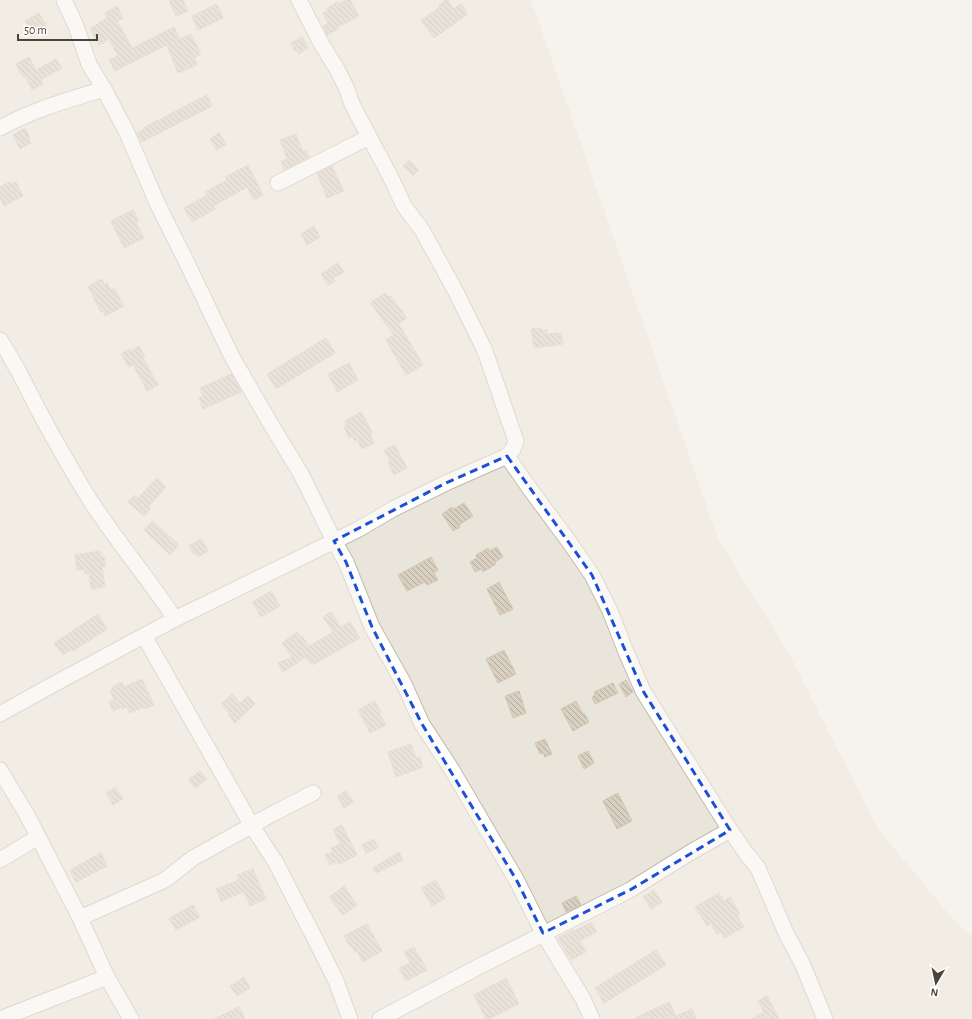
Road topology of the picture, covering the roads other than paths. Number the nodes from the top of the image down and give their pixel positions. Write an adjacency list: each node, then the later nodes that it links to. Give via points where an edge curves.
1 (64, 0): 3 (street, via 89,64)
2 (299, 0): 5 (street, via 337,69)
3 (104, 89): 4 (street, via 56,104); 9 (street, via 232,358 301,474)
4 (0, 128)
5 (369, 137): 6 (street); 8 (street, via 404,206 422,230 456,292 485,351 516,441)
6 (278, 183)
7 (0, 340): 10 (street, via 86,493)
8 (507, 456): 9 (street, via 393,509); 16 (street, via 592,575 643,691)
9 (334, 541): 10 (street); 20 (street, via 346,562 372,627 404,684 422,724 452,770)
10 (175, 619): 11 (street)
11 (144, 636): 12 (street); 15 (street)
12 (0, 714)
13 (0, 770): 17 (street)
14 (313, 793): 15 (street)
15 (252, 826): 19 (street, via 193,858 165,880); 24 (street, via 276,863 312,933 336,981)
16 (730, 830): 20 (street, via 630,890); 27 (street, via 758,868 802,963)
17 (38, 837): 18 (street); 19 (street)
18 (0, 860)
19 (80, 918): 21 (street)
20 (543, 933): 25 (street); 26 (street, via 583,999)
21 (107, 977): 22 (street); 23 (street)
22 (0, 1019)
23 (131, 1019)
24 (350, 1019)
25 (380, 1019)
26 (592, 1019)
27 (824, 1019)

